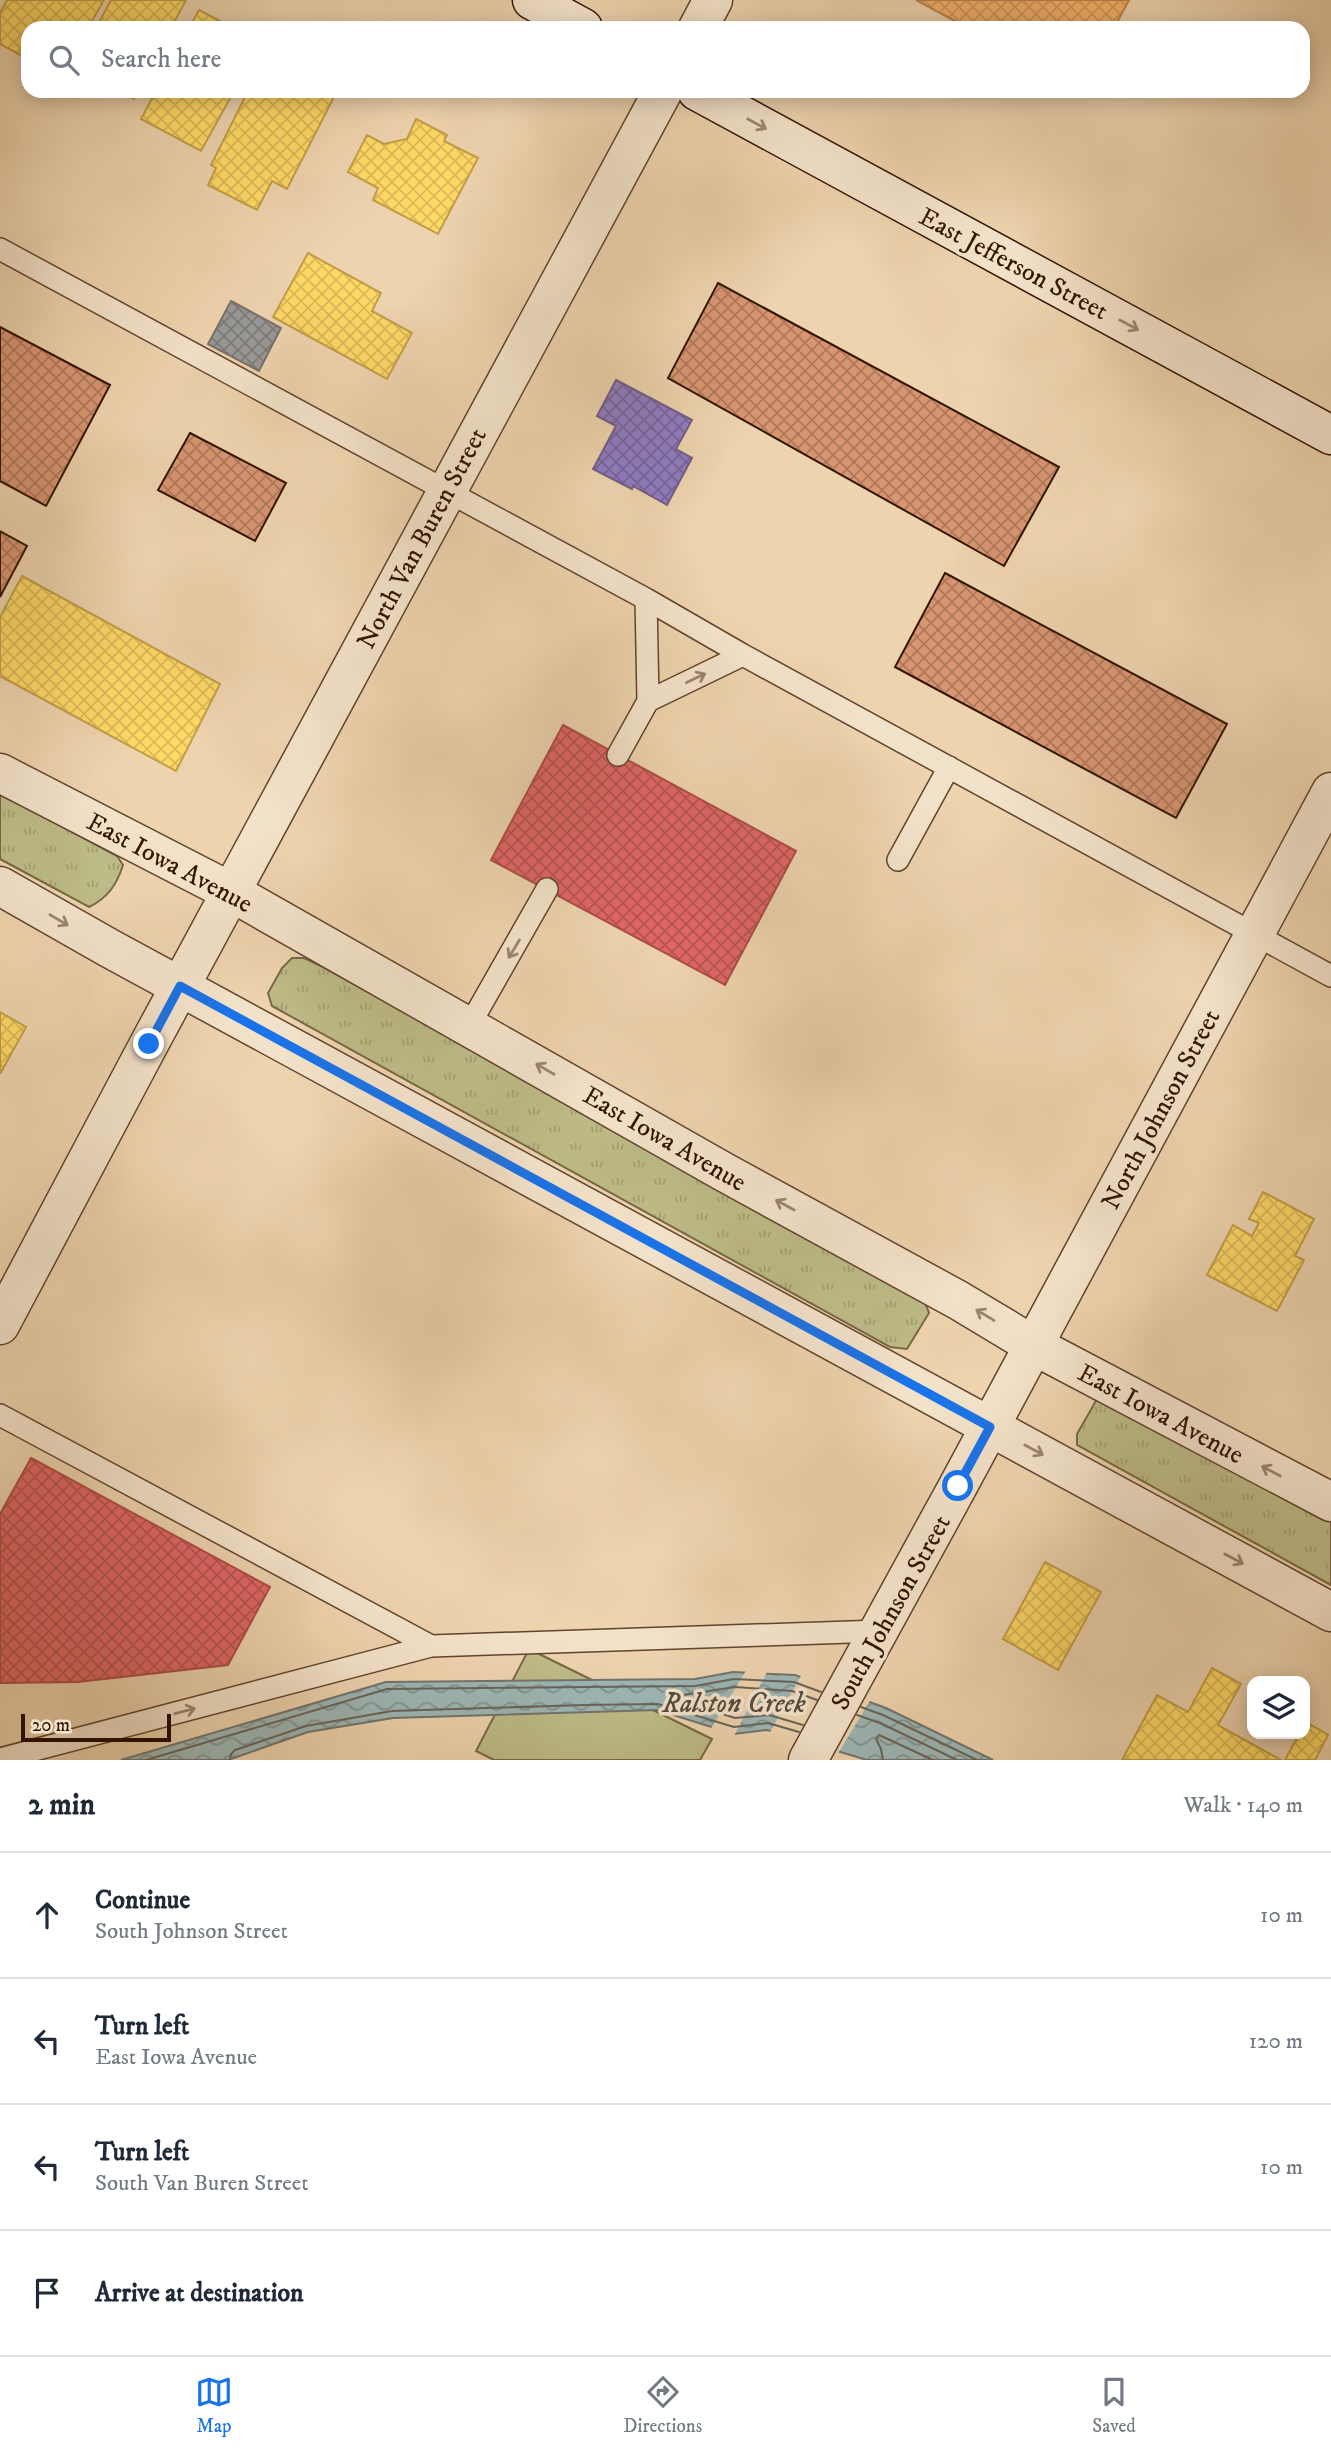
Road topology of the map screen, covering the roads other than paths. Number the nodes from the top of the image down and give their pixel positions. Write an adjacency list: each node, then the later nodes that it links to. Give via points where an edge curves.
1 (532, 0): 3 (street)
2 (713, 0): 4 (street)
3 (570, 21)
4 (702, 21)
5 (659, 98): 9 (street, North Van Buren Street)
6 (710, 98): 8 (street, East Jefferson Street, one-way to 8)
7 (0, 249): 9 (lane)
8 (1331, 435)
9 (446, 492): 10 (lane); 20 (street, North Van Buren Street)
10 (646, 599): 11 (lane); 12 (lane)
11 (743, 655): 12 (lane, one-way to 11); 14 (lane)
12 (643, 710): 13 (lane)
13 (618, 755)
14 (949, 766): 17 (lane); 21 (lane)
15 (0, 773): 20 (street, East Iowa Avenue)
16 (1331, 792): 21 (street, North Johnson Street)
17 (898, 860)
18 (0, 886): 23 (street, one-way to 23)
19 (547, 889): 24 (lane, one-way to 24)
20 (231, 892): 23 (street, North Van Buren Street); 24 (street, East Iowa Avenue)
21 (1255, 934): 22 (lane); 26 (street, North Johnson Street)
22 (1331, 976)
23 (180, 986): 25 (street, North Van Buren Street); 28 (street)
24 (469, 1026): 26 (street, East Iowa Avenue, one-way to 24)
25 (0, 1325)
26 (1033, 1345): 28 (street, North Johnson Street); 29 (street, East Iowa Avenue, one-way to 26)
27 (0, 1415): 32 (lane)
28 (990, 1427): 30 (street, one-way to 30); 31 (street, South Johnson Street)
29 (1331, 1503)
30 (1331, 1612)
31 (880, 1632): 32 (lane); 34 (street, South Johnson Street)
32 (431, 1646): 33 (lane, one-way to 32)
33 (0, 1759)
34 (808, 1760)

